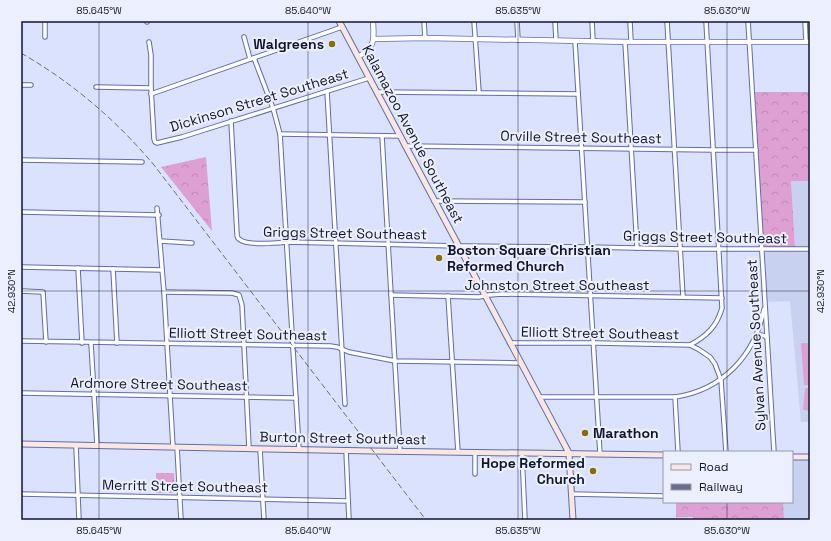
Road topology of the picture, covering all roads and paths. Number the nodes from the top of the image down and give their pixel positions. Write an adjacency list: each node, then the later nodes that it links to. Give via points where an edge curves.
1 (44, 21): 15 (street)
2 (339, 21): 14 (main road, Kalamazoo Avenue Southeast)
3 (373, 21): 18 (street)
4 (424, 21): 17 (street)
5 (474, 21): 19 (street)
6 (517, 21): 20 (street)
7 (555, 21): 21 (street)
8 (592, 21): 23 (street)
9 (630, 21): 26 (street)
10 (668, 21): 27 (street)
11 (706, 21): 28 (street)
12 (748, 21): 29 (street, Sylvan Avenue Southeast)
13 (805, 21): 30 (street)
14 (342, 27): 31 (main road, Kalamazoo Avenue Southeast); 32 (street)
15 (45, 37)
16 (244, 37): 32 (street)
17 (425, 38): 18 (street); 19 (street)
18 (374, 39): 31 (street, Dickinson Street Southeast, via 366,53)
19 (476, 39): 20 (street); 40 (street)
20 (518, 40): 21 (street)
21 (556, 40): 22 (street)
22 (575, 41): 23 (street); 42 (street)
23 (593, 41): 25 (street)
24 (149, 42): 37 (street)
25 (625, 42): 26 (street); 51 (street)
26 (631, 42): 27 (street)
27 (668, 42): 28 (street); 52 (street)
28 (707, 42): 29 (street); 53 (street)
29 (749, 42): 30 (street); 54 (street, Sylvan Avenue Southeast)
30 (808, 42)
31 (358, 57): 33 (main road, Kalamazoo Avenue Southeast)
32 (252, 58): 41 (street); 43 (street)
33 (369, 78): 38 (street, Dickinson Street Southeast); 39 (main road, Kalamazoo Avenue Southeast)
34 (21, 85): 35 (street)
35 (31, 85)
36 (96, 87): 37 (street)
37 (151, 88): 41 (street)
38 (327, 91): 43 (street, Dickinson Street Southeast); 46 (street)
39 (377, 92): 40 (street); 48 (main road, Kalamazoo Avenue Southeast)
40 (478, 92): 42 (street)
41 (151, 94): 44 (street, Dickinson Street Southeast, via 156,142 160,143)
42 (578, 94): 50 (street)
43 (273, 108): 44 (street, Dickinson Street Southeast); 45 (street)
44 (231, 121): 63 (street, Griggs Street Southeast, via 238,238 245,242)
45 (280, 134): 46 (street); 63 (street)
46 (330, 134): 47 (street); 65 (street)
47 (382, 136): 48 (street); 66 (street)
48 (400, 136): 49 (main road, Kalamazoo Avenue Southeast)
49 (405, 146): 50 (street, Orville Street Southeast); 57 (main road, Kalamazoo Avenue Southeast)
50 (582, 148): 51 (street, Orville Street Southeast); 58 (street)
51 (631, 148): 52 (street, Orville Street Southeast); 69 (street)
52 (675, 149): 53 (street, Orville Street Southeast); 70 (street)
53 (713, 150): 54 (street, Orville Street Southeast); 73 (street)
54 (756, 150): 71 (street, Sylvan Avenue Southeast)
55 (21, 160): 56 (street)
56 (142, 162)
57 (434, 201): 58 (street); 67 (main road, Kalamazoo Avenue Southeast)
58 (585, 202): 68 (street)
59 (157, 208): 61 (street)
60 (21, 212): 61 (street)
61 (158, 215): 62 (street)
62 (160, 241): 64 (street); 77 (street)
63 (286, 242): 65 (street, Griggs Street Southeast); 98 (street)
64 (192, 243)
65 (336, 244): 66 (street, Griggs Street Southeast); 100 (street)
66 (388, 244): 67 (street, Griggs Street Southeast); 80 (street)
67 (459, 246): 68 (street, Griggs Street Southeast); 83 (main road, Kalamazoo Avenue Southeast)
68 (587, 247): 69 (street, Griggs Street Southeast); 81 (street)
69 (637, 248): 70 (street, Griggs Street Southeast)
70 (680, 249): 73 (street, Griggs Street Southeast); 84 (street)
71 (762, 249): 72 (street, Griggs Street Southeast); 73 (street, Griggs Street Southeast); 86 (street, Sylvan Avenue Southeast)
72 (810, 249)
73 (720, 250): 85 (street)
74 (21, 267): 75 (street)
75 (78, 268): 76 (street); 91 (street)
76 (113, 269): 77 (street); 93 (street)
77 (162, 270): 79 (street)
78 (21, 291): 90 (street, via 43,292)
79 (164, 292): 94 (street); 97 (street, via 239,295 242,305)
80 (391, 295): 82 (street, Johnston Street Southeast); 101 (street)
81 (590, 295): 83 (street, Johnston Street Southeast); 84 (street, Johnston Street Southeast); 96 (street)
82 (448, 296): 83 (street, Johnston Street Southeast); 102 (street)
83 (485, 296): 95 (main road, Kalamazoo Avenue Southeast)
84 (683, 297): 85 (street, Johnston Street Southeast)
85 (722, 298): 99 (street, via 722,308 716,324)
86 (765, 303): 87 (street); 88 (street, Sylvan Avenue Southeast)
87 (756, 337): 88 (street, via 764,335); 104 (street, via 743,359)
88 (767, 338): 124 (street, Sylvan Avenue Southeast)
89 (21, 341): 90 (street, Elliott Street Southeast)
90 (46, 342): 91 (street, Elliott Street Southeast)
91 (82, 343): 92 (street, Elliott Street Southeast)
92 (91, 343): 93 (street, Elliott Street Southeast); 106 (street)
93 (117, 343): 94 (street, Elliott Street Southeast)
94 (167, 343): 97 (street, Elliott Street Southeast); 107 (street)
95 (510, 343): 96 (street, Elliott Street Southeast); 103 (main road, Kalamazoo Avenue Southeast)
96 (593, 343): 99 (street, Elliott Street Southeast); 110 (street)
97 (243, 345): 98 (street, Elliott Street Southeast); 108 (street)
98 (292, 345): 100 (street, Elliott Street Southeast, via 330,346); 112 (street)
99 (690, 346): 104 (street, via 710,357)
100 (342, 350): 101 (street, Elliott Street Southeast); 113 (street)
101 (395, 361): 102 (street, Elliott Street Southeast); 125 (street)
102 (452, 362): 103 (street, Elliott Street Southeast); 126 (street)
103 (521, 364): 109 (main road, Kalamazoo Avenue Southeast)
104 (721, 380): 111 (street, via 699,391); 123 (street)
105 (21, 393): 106 (street, Ardmore Street Southeast)
106 (94, 394): 107 (street, Ardmore Street Southeast); 116 (street)
107 (170, 396): 108 (street, Ardmore Street Southeast); 117 (street)
108 (247, 397): 112 (street, Ardmore Street Southeast); 118 (street)
109 (539, 397): 110 (street); 129 (main road, Kalamazoo Avenue Southeast)
110 (596, 397): 111 (street); 130 (street)
111 (675, 397): 122 (street)
112 (296, 398): 120 (street)
113 (346, 404)
114 (21, 444): 115 (main road, Burton Street Southeast)
115 (76, 445): 116 (main road, Burton Street Southeast); 137 (street)
116 (97, 445): 117 (main road, Burton Street Southeast)
117 (175, 447): 118 (main road, Burton Street Southeast); 139 (street)
118 (249, 448): 119 (main road, Burton Street Southeast)
119 (260, 449): 120 (main road, Burton Street Southeast); 140 (street)
120 (299, 449): 121 (main road, Burton Street Southeast)
121 (346, 450): 125 (main road, Burton Street Southeast); 141 (street)
122 (678, 451)
123 (726, 451)
124 (774, 451)
125 (400, 452): 126 (main road, Burton Street Southeast)
126 (458, 452): 127 (main road, Burton Street Southeast)
127 (475, 452): 128 (main road, Burton Street Southeast); 134 (street)
128 (522, 453): 129 (main road, Burton Street Southeast); 146 (street)
129 (569, 454): 130 (main road, Burton Street Southeast); 136 (main road, Kalamazoo Avenue Southeast)
130 (600, 454): 131 (main road, Burton Street Southeast)
131 (663, 455)
132 (793, 457): 133 (main road)
133 (810, 457)
134 (476, 474)
135 (21, 494): 137 (street, Merritt Street Southeast)
136 (572, 494): 138 (street); 147 (main road, Kalamazoo Avenue Southeast)
137 (78, 495): 139 (street, Merritt Street Southeast); 142 (street)
138 (663, 496)
139 (180, 498): 140 (street, Merritt Street Southeast); 143 (street)
140 (263, 499): 141 (street, Merritt Street Southeast); 144 (street)
141 (348, 501): 145 (street)
142 (79, 520)
143 (181, 520)
144 (264, 520)
145 (349, 520)
146 (525, 520)
147 (573, 520)

